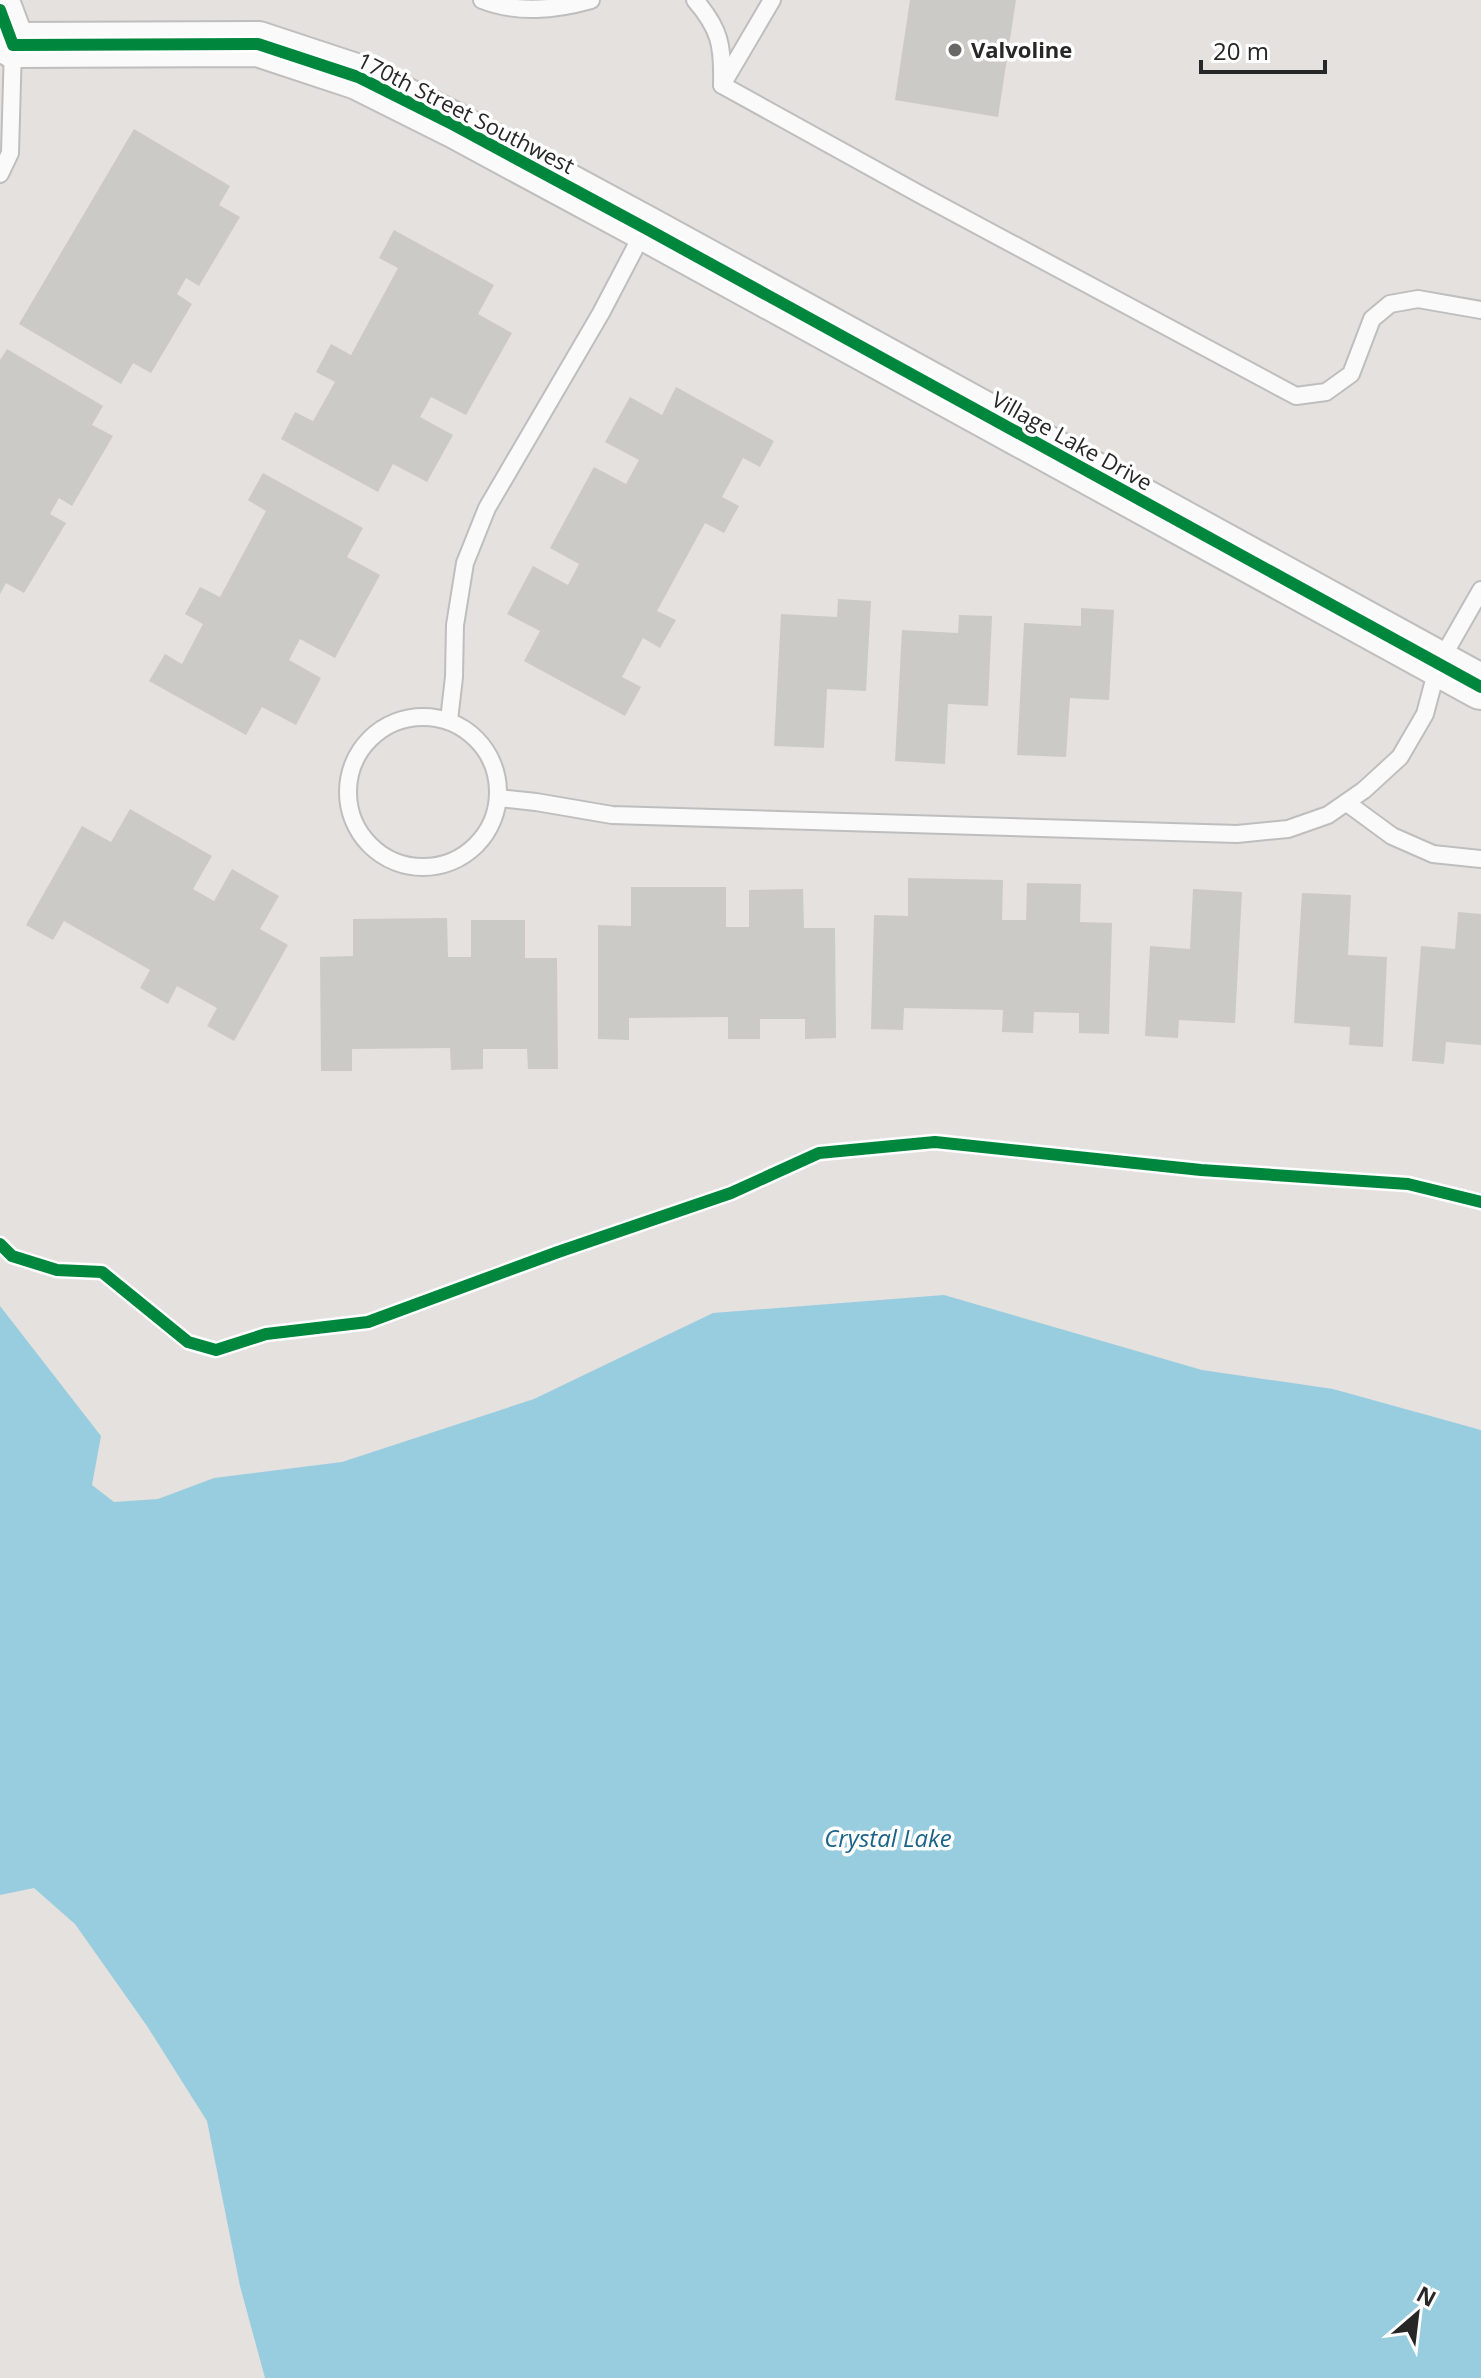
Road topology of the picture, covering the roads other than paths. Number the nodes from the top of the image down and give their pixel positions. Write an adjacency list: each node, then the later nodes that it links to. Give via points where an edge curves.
1 (482, 0): 2 (lane, via 535,10)
2 (591, 0)
3 (695, 0): 6 (lane, via 721,42)
4 (772, 0): 6 (lane)
5 (7, 28): 7 (lane, via 10,153); 8 (street, 170th Street Southwest, via 258,44 358,77)
6 (722, 85): 9 (lane, via 1296,396 1326,392 1351,374 1372,319 1390,304 1418,299)
7 (0, 174)
8 (645, 228): 11 (street, Village Lake Drive); 13 (lane, via 476,535 465,563 455,625)
9 (1481, 310)
10 (1481, 590): 11 (lane)
11 (1438, 665): 12 (street, Village Lake Drive); 15 (lane, via 1425,714 1400,757)
12 (1481, 687)
13 (449, 720): 14 (lane, via 472,733 489,754); 14 (lane, via 397,720 368,740 353,762 348,787 351,814 362,837 384,857 409,866 435,866 460,858 485,835)
14 (498, 798): 15 (lane, via 612,815 1237,834 1288,829)
15 (1347, 803): 16 (lane, via 1392,836 1433,854)
16 (1481, 859)

